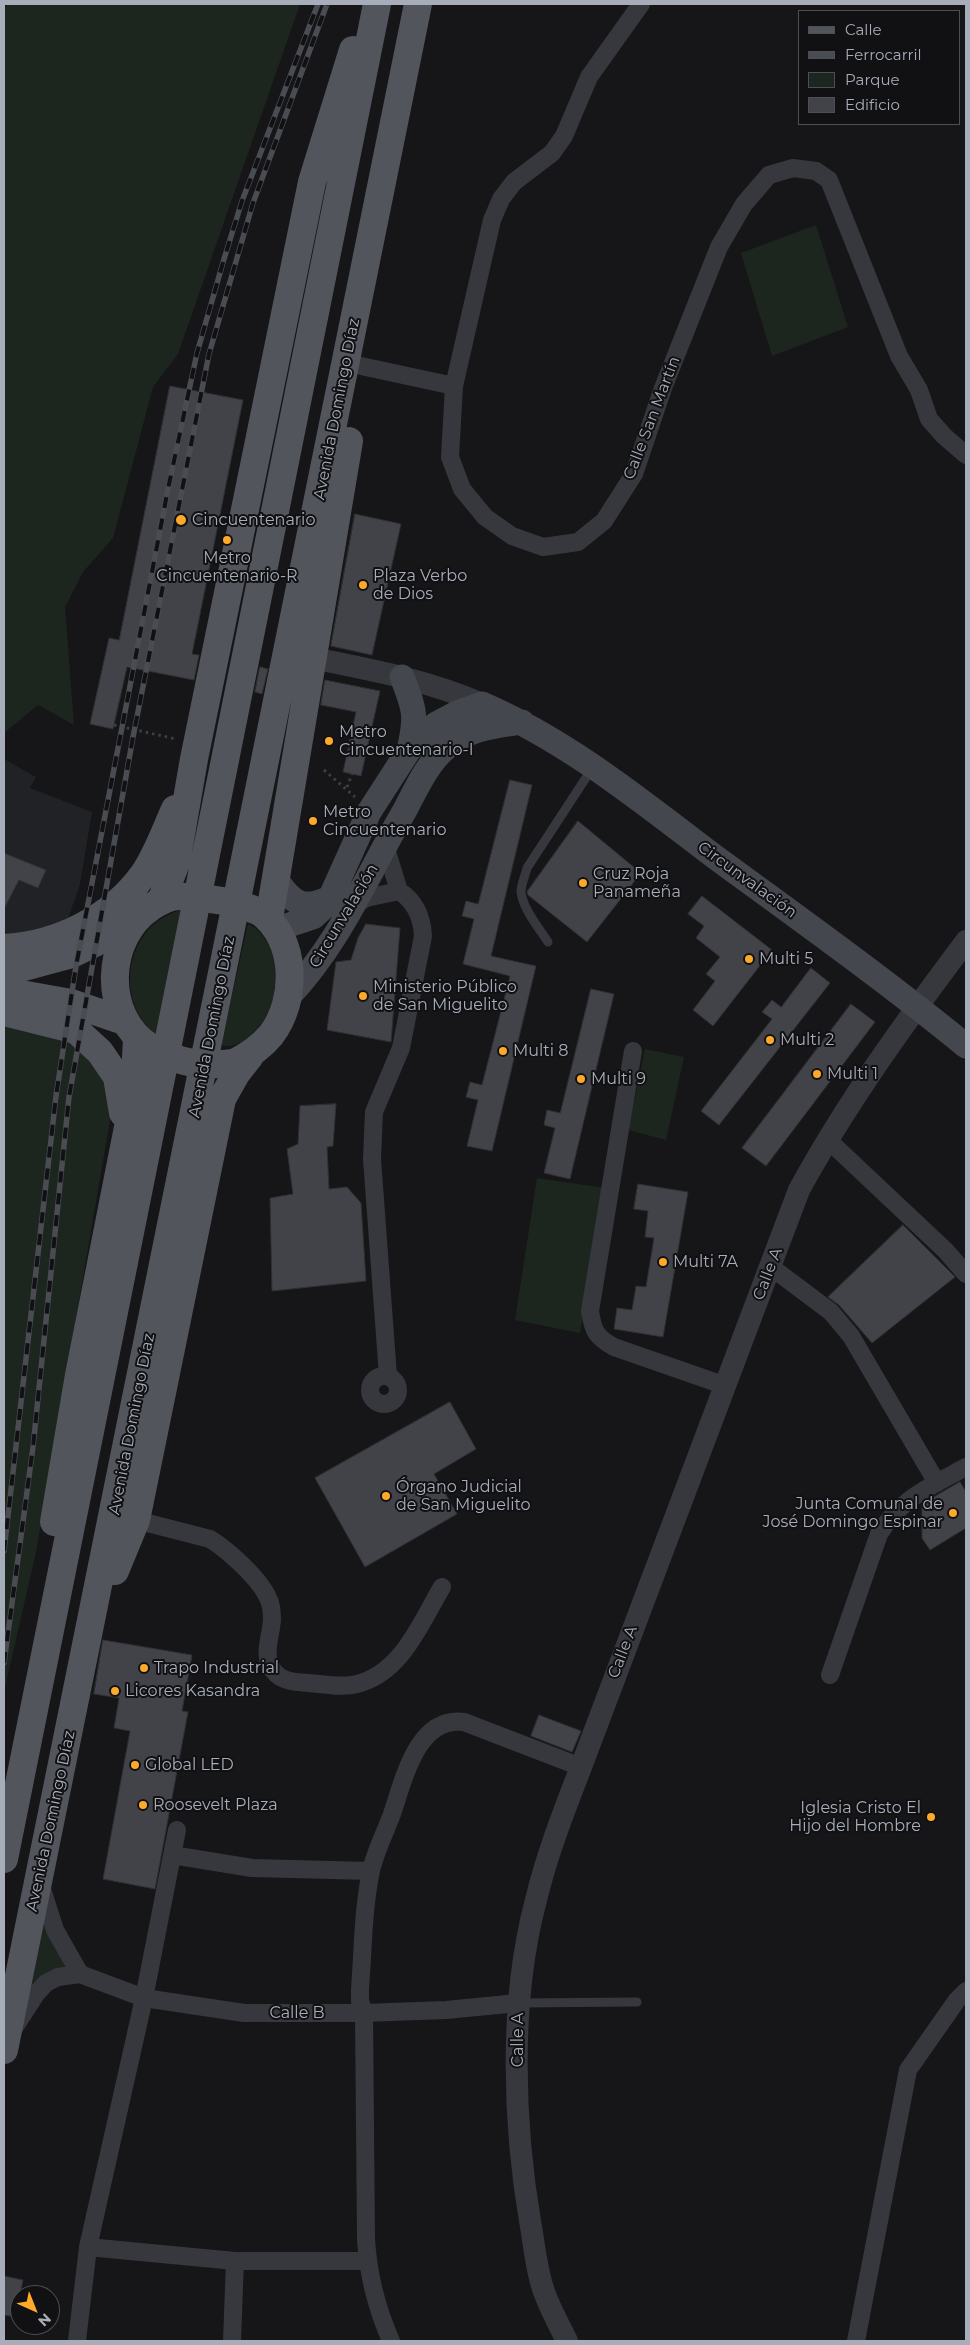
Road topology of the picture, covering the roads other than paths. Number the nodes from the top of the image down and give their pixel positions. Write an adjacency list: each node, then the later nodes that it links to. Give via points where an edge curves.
1 (369, 4): 14 (main road, via 312,182)
2 (377, 4): 47 (main road)
3 (418, 4): 5 (main road, Avenida Domingo Díaz)
4 (641, 4): 7 (street, Calle San Martín, via 589,77 564,136 552,153 514,182 501,199 492,220)
5 (413, 32): 6 (main road, via 394,171); 45 (main road, Avenida Domingo Díaz)
6 (361, 366): 7 (street); 9 (main road)
7 (454, 386): 8 (street, Calle San Martín, via 450,457 462,489 485,517 512,536 543,547 578,542 604,521 634,474 663,388 716,256 744,204 769,175 793,168 816,171 829,180 899,356 919,390 929,419)
8 (966, 455)
9 (314, 658): 10 (street, Circunvalación); 17 (main road)
10 (402, 677): 11 (street, Circunvalación, via 453,691); 13 (main road, via 414,707 415,726)
11 (482, 704): 12 (main road, Circunvalación); 13 (main road, Circunvalación, via 436,724)
12 (522, 722): 15 (main road, Circunvalación); 16 (main road, Circunvalación, via 485,727 463,735 445,748 424,776)
13 (409, 750): 20 (main road, Circunvalación, via 369,812)
14 (196, 751): 19 (main road, via 176,863); 25 (main road, via 158,849 125,896 76,930 48,941)
15 (593, 767): 24 (lane, via 526,868 521,892); 29 (main road, Circunvalación)
16 (385, 845): 18 (street); 20 (main road, Circunvalación)
17 (276, 879): 20 (main road, via 288,896 298,903); 21 (main road)
18 (398, 891): 20 (street); 39 (street, via 408,896 416,910 423,923 423,936 401,1048 374,1112 372,1159)
19 (161, 901): 21 (main road, bridge, via 175,896 190,896 236,903); 22 (main road)
20 (343, 901): 21 (main road, Circunvalación, via 322,909 313,917); 28 (main road, Circunvalación, via 307,978)
21 (269, 920): 28 (main road, via 288,957)
22 (130, 926): 26 (main road, via 72,954 13,970); 31 (main road, via 119,948 114,973 116,998)
23 (966, 941): 29 (street, Calle A)
24 (548, 942)
25 (4, 948)
26 (4, 969)
27 (4, 991): 31 (main road, via 71,1003)
28 (288, 997): 34 (main road, via 282,1017 271,1035)
29 (917, 1006): 32 (main road, Circunvalación); 35 (street, Calle A)
30 (4, 1012): 36 (main road, via 76,1030 100,1052 117,1077 123,1104)
31 (137, 1036): 34 (main road, bridge, via 169,1057 190,1064 212,1066); 36 (main road, via 134,1097)
32 (966, 1046)
33 (633, 1051): 40 (street, via 590,1311 592,1328 601,1340 614,1347)
34 (242, 1060): 43 (main road, via 222,1099)
35 (827, 1139): 37 (street, Calle A, via 799,1190); 38 (street, via 946,1250)
36 (123, 1144): 47 (main road, via 38,1612)
37 (771, 1267): 40 (street, Calle A); 42 (street, via 832,1312 851,1336)
38 (966, 1274)
39 (388, 1376)
40 (726, 1386): 48 (street, Calle A)
41 (966, 1467): 42 (street)
42 (937, 1483): 46 (street, via 901,1504 879,1534)
43 (136, 1520): 44 (street, via 210,1539 257,1582 272,1609 268,1658 274,1672 287,1682 357,1684 382,1672 401,1655); 45 (main road)
44 (442, 1587)
45 (90, 1633): 53 (main road, Avenida Domingo Díaz)
46 (830, 1675)
47 (33, 1718): 51 (main road)
48 (580, 1767): 52 (street, via 464,1722 451,1720 430,1732 414,1752); 58 (street, Calle A, via 536,1900)
49 (177, 1830): 50 (street)
50 (172, 1855): 52 (street, via 252,1868); 56 (street)
51 (4, 1858)
52 (371, 1871): 59 (street, via 360,1989)
53 (39, 1882): 54 (street, via 55,1930); 60 (main road, Avenida Domingo Díaz)
54 (80, 1974): 56 (street, Calle B); 60 (street, via 58,1977 46,1983)
55 (966, 1991): 68 (street, via 908,2070)
56 (144, 1998): 59 (street, Calle B, via 244,2013); 61 (street)
57 (637, 2002): 58 (lane)
58 (518, 2003): 59 (street, Calle B); 67 (street, Calle A, via 519,2136 526,2199 546,2296)
59 (364, 2013): 63 (street)
60 (5, 2045)
61 (88, 2247): 62 (street); 64 (street)
62 (235, 2261): 63 (street); 65 (street)
63 (367, 2262): 66 (street)
64 (77, 2341)
65 (232, 2341)
66 (391, 2341)
67 (568, 2341)
68 (856, 2341)

